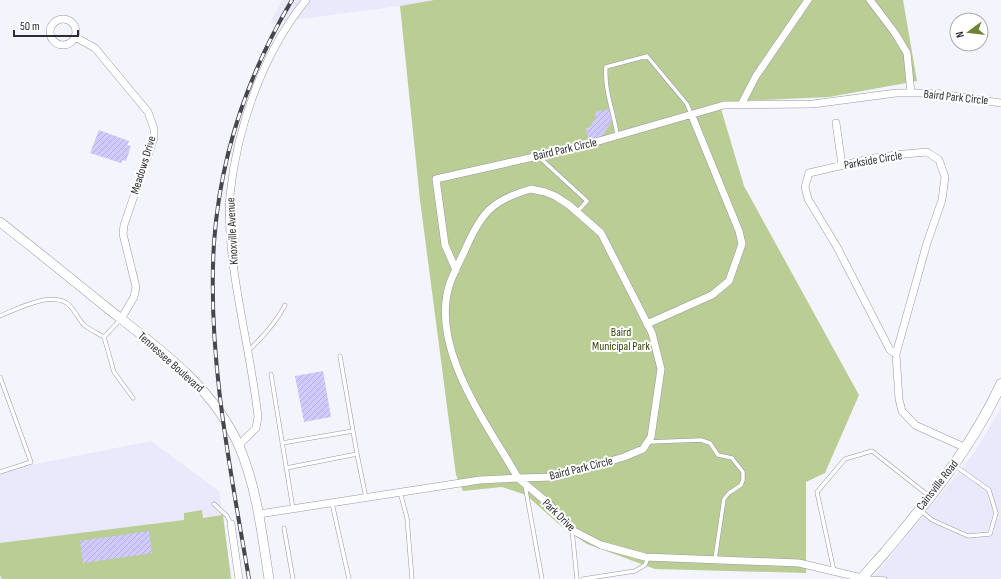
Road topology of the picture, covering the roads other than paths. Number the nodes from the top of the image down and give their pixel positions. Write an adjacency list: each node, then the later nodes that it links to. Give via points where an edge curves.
1 (306, 0): 21 (street, Knoxville Avenue, via 294,15 263,72 242,131 234,166 229,197 232,255)
2 (808, 0): 7 (street, via 756,76)
3 (870, 0): 5 (street, Baird Park Circle, via 907,53)
4 (75, 37): 18 (street, Meadows Drive, via 95,48 148,112 154,129 154,138 124,225 123,234 136,287 134,298)
5 (911, 93): 6 (street, Baird Park Circle, via 934,93); 7 (street, Baird Park Circle, via 814,104)
6 (1001, 102)
7 (741, 105): 8 (street, Baird Park Circle, via 724,105)
8 (692, 116): 10 (street, Baird Park Circle); 10 (lane, via 687,104 647,56 606,67 607,92); 19 (street, via 742,244 729,281 712,295)
9 (836, 123): 12 (street)
10 (617, 137): 11 (street, Baird Park Circle)
11 (537, 155): 13 (lane, via 587,201); 15 (street, Baird Park Circle, via 436,179 445,245)
12 (842, 165): 22 (street, Parkside Circle, via 809,173 805,187 808,199 837,247 890,350); 22 (street, Parkside Circle, via 874,158 927,152 939,160 945,177 942,200 927,243)
13 (577, 212): 15 (street, via 545,192 531,190 502,199 480,221); 19 (street, via 601,232)
14 (0, 222): 18 (street, Tennessee Boulevard)
15 (456, 270): 37 (street, via 450,284 446,307 453,358 463,382)
16 (285, 305): 21 (lane, via 280,316 264,336)
17 (0, 316): 20 (lane, via 34,302 51,299 62,301 69,305 84,325)
18 (121, 319): 20 (lane); 31 (street, Tennessee Boulevard, via 168,356 203,389)
19 (647, 324): 29 (street, via 658,351 660,369 651,437)
20 (104, 337): 27 (lane, via 114,372)
21 (248, 351): 31 (street, Knoxville Avenue, via 258,417 256,428)
22 (896, 354): 32 (street, Parkside Circle, via 902,411 915,425)
23 (340, 356): 28 (lane)
24 (271, 374): 30 (lane)
25 (0, 377): 36 (lane, via 31,462)
26 (1001, 384): 32 (main road, Cainsville Road, via 990,409)
27 (133, 398)
28 (353, 431): 30 (lane); 33 (lane)
29 (647, 442): 37 (street, Baird Park Circle, via 643,449 624,457 555,477); 51 (lane, via 701,440 710,443 718,455 732,458 743,472 741,485 724,499)
30 (282, 443): 35 (lane)
31 (239, 445): 46 (street, Tennessee Boulevard, via 250,475)
32 (966, 448): 34 (main road, Cainsville Road)
33 (357, 454): 35 (lane); 41 (lane)
34 (953, 464): 40 (main road, Cainsville Road); 45 (lane, via 989,490 996,513 990,534 968,536 932,520)
35 (286, 468): 44 (lane)
36 (0, 472)
37 (518, 478): 38 (street, Park Drive); 39 (street, via 480,480)
38 (525, 485): 49 (street, Park Drive, via 548,503); 59 (lane)
39 (400, 492): 41 (street); 58 (lane, via 407,518)
40 (929, 496): 45 (main road, Cainsville Road); 52 (lane, via 872,451 846,459 817,492)
41 (366, 498): 42 (street)
42 (332, 503): 44 (street); 57 (lane)
43 (214, 504): 47 (lane, via 227,516)
44 (293, 509): 46 (street)
45 (918, 509): 53 (main road, Cainsville Road)
46 (259, 514): 55 (street, Tennessee Boulevard)
47 (230, 524): 54 (street)
48 (284, 528): 56 (lane)
49 (572, 530): 50 (street, Park Drive, via 601,545); 60 (lane)
50 (649, 557): 51 (street, Park Drive); 61 (lane, via 645,565 635,571)
51 (715, 560): 52 (street, Park Drive, via 799,563)
52 (834, 571): 53 (street, Park Drive)
53 (862, 578): 62 (lane)
54 (239, 579)
55 (269, 579)
56 (293, 579)
57 (349, 579)
58 (412, 579)
59 (542, 579)
60 (577, 579)
61 (583, 579)
62 (885, 579)

